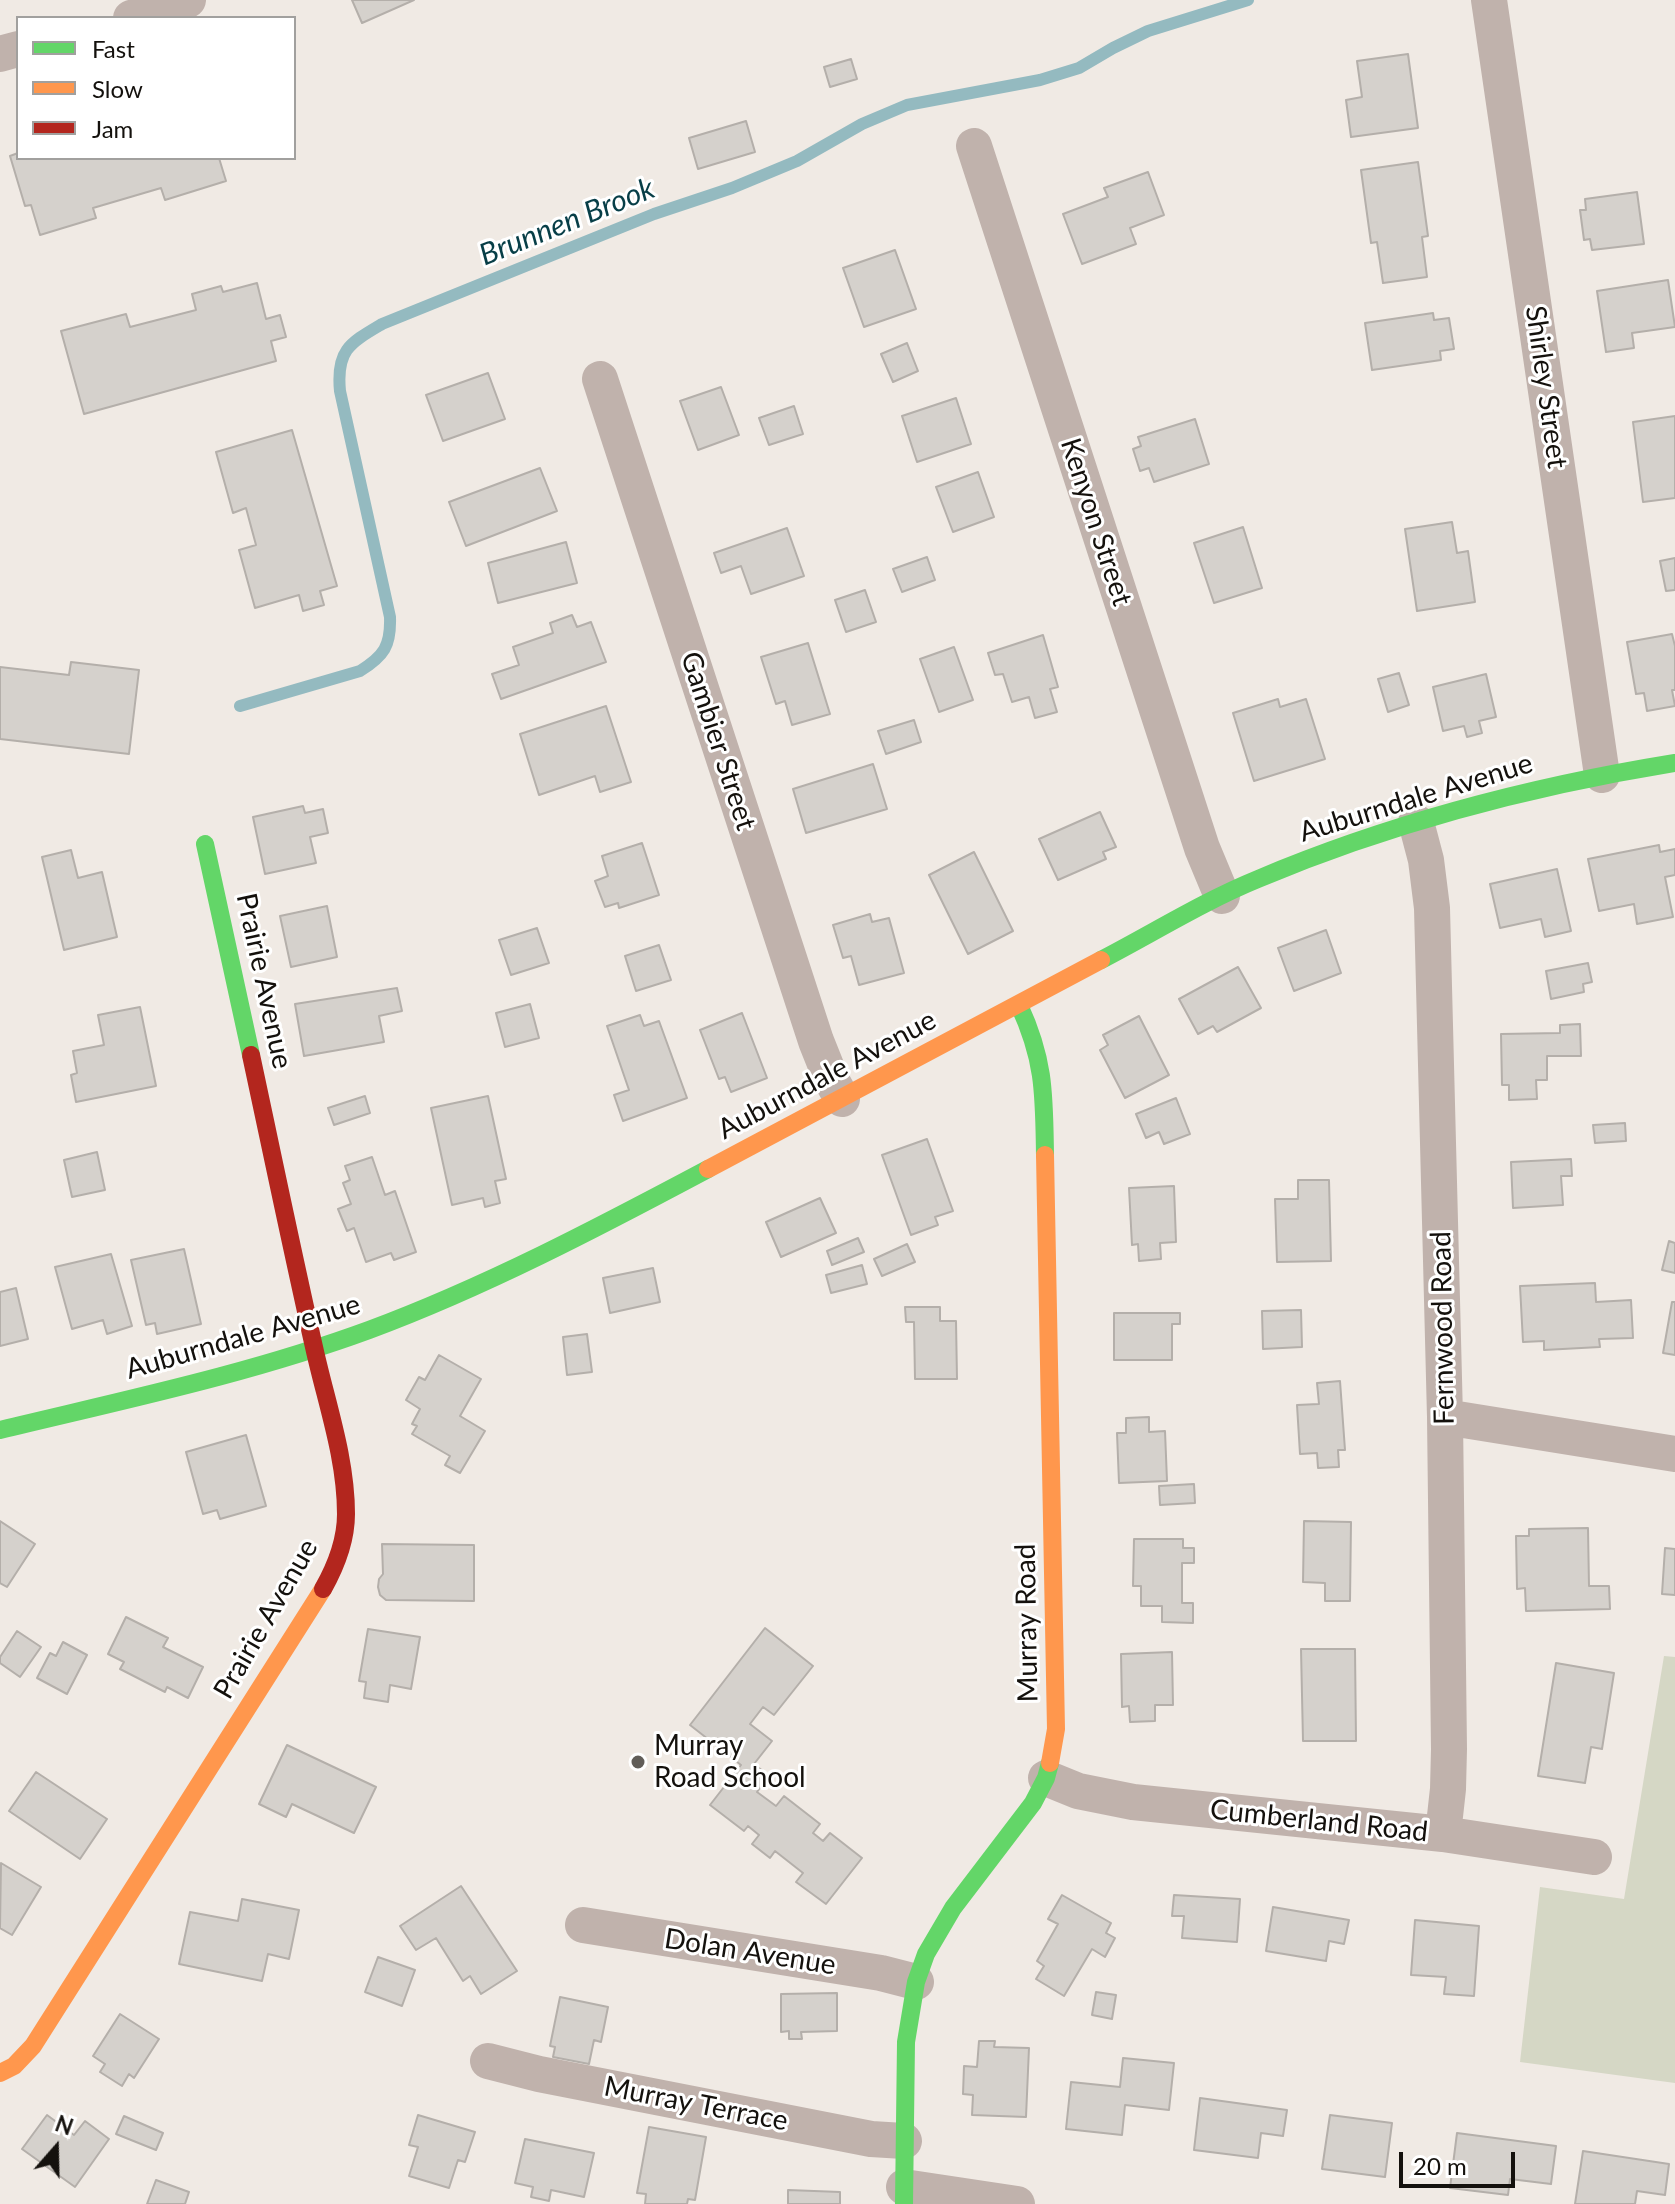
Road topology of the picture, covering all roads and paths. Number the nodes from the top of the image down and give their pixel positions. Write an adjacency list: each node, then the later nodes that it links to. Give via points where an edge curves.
1 (188, 0): 3 (street)
2 (1489, 0): 7 (street, Shirley Street)
3 (137, 16)
4 (974, 146): 10 (street, Kenyon Street)
5 (600, 379): 12 (street, Gambier Street, via 816,1041)
6 (1675, 763): 7 (street, Auburndale Avenue)
7 (1602, 775): 8 (street, Auburndale Avenue)
8 (1416, 822): 10 (street, Auburndale Avenue); 14 (street, Fernwood Road, via 1432,908)
9 (205, 844): 13 (street, Prairie Avenue)
10 (1222, 896): 11 (street, Auburndale Avenue)
11 (1019, 1005): 12 (street, Auburndale Avenue); 17 (street, Murray Road, via 1036,1042 1044,1086 1057,1705)
12 (842, 1099): 13 (street, Auburndale Avenue, via 472,1288)
13 (314, 1350): 15 (street, Auburndale Avenue, via 195,1385); 23 (street, Prairie Avenue, via 345,1485 346,1519 335,1565 33,2046)
14 (1445, 1417): 16 (street); 18 (street, Fernwood Road, via 1449,1749)
15 (0, 1430)
16 (1675, 1454)
17 (1046, 1778): 18 (street, Cumberland Road, via 1078,1791 1133,1802); 21 (street, Murray Road, via 953,1908)
18 (1443, 1834): 19 (street, Cumberland Road)
19 (1594, 1857)
20 (583, 1925): 21 (street, Dolan Avenue)
21 (916, 1982): 24 (street, Murray Road, via 906,2042)
22 (488, 2061): 24 (street, Murray Terrace, via 871,2139)
23 (0, 2073)
24 (904, 2141): 25 (street, Murray Road)
25 (904, 2196): 26 (street)
26 (1017, 2204)

